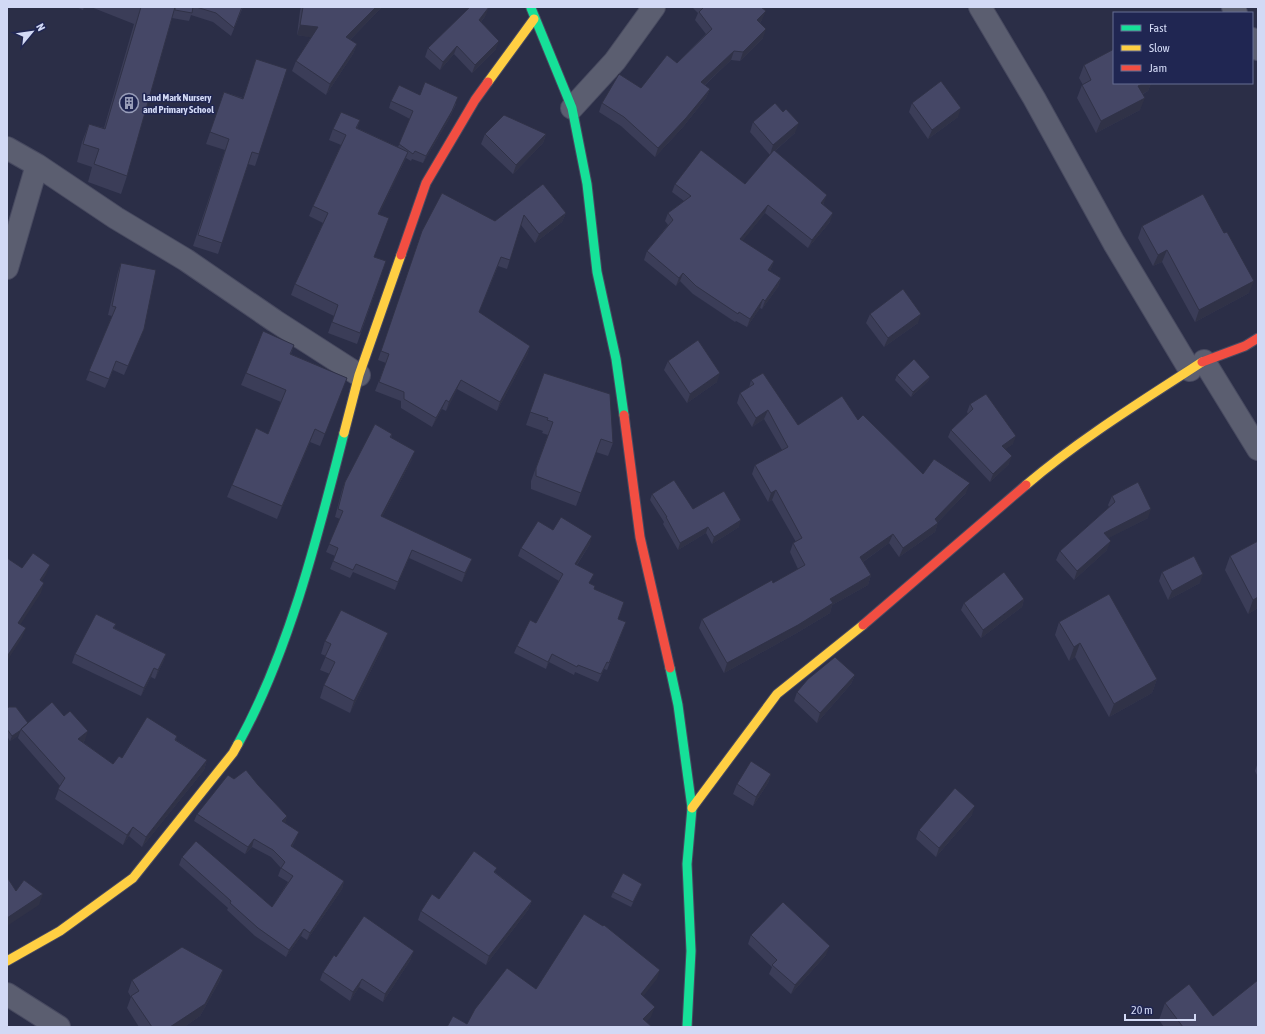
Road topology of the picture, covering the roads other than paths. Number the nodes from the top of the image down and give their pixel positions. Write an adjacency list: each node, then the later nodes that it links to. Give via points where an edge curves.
1 (531, 7): 4 (street)
2 (654, 7): 7 (street, via 615,61)
3 (980, 7): 12 (street, via 1114,242)
4 (534, 19): 7 (street); 13 (street, via 475,100 426,183)
5 (1253, 40): 6 (street)
6 (1258, 49)
7 (572, 108): 15 (street, via 587,184 597,272 616,359 640,537 678,705)
8 (7, 148): 9 (street)
9 (37, 165): 10 (street); 13 (street)
10 (7, 268)
11 (1258, 338): 12 (street)
12 (1197, 365): 14 (street); 15 (street, via 1044,470 853,633 777,694)
13 (359, 375): 16 (street, via 319,529 285,636 252,719 233,753 133,878 60,931)
14 (1258, 449)
15 (692, 808): 19 (street, via 687,864 691,951)
16 (7, 961)
17 (7, 994): 18 (street)
18 (59, 1027)
19 (687, 1027)

